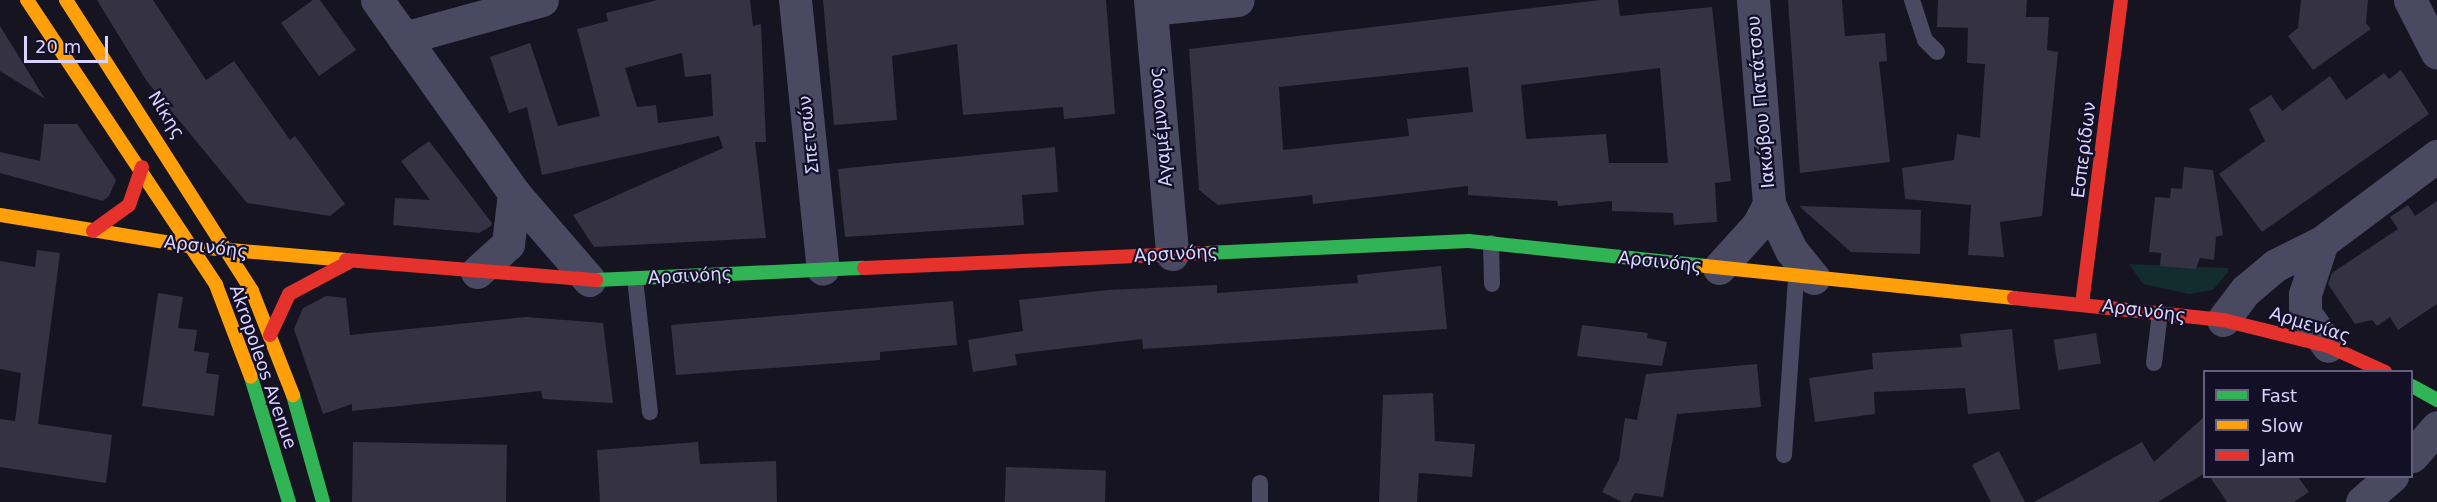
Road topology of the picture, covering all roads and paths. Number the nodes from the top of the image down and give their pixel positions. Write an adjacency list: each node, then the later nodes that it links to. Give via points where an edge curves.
1 (27, 0): 16 (main road)
2 (66, 0): 24 (main road, Νίκης)
3 (377, 0): 12 (street)
4 (542, 0): 12 (street)
5 (795, 0): 28 (street, Σπετσών)
6 (1238, 0): 11 (street)
7 (1753, 0): 18 (street, Ιακώβου Πατάτσου)
8 (1912, 0): 13 (lane, via 1924,40)
9 (2121, 0): 34 (main road, Εσπερίδων)
10 (2410, 0): 14 (street)
11 (1150, 4): 25 (street, Αγαμέμνονος)
12 (404, 38): 17 (street)
13 (1938, 52)
14 (2437, 53)
15 (2437, 156): 21 (street)
16 (142, 167): 20 (main road, via 129,205); 23 (main road)
17 (514, 193): 29 (street, via 508,244); 32 (street)
18 (1769, 204): 27 (street, Ιακώβου Πατάτσου, via 1758,225); 30 (street, Ιακώβου Πατάτσου)
19 (0, 214): 20 (main road, Αρσινόης)
20 (93, 231): 23 (main road, Αρσινόης)
21 (2322, 242): 36 (street, via 2276,265 2246,290); 38 (street, via 2305,294 2305,313)
22 (1491, 243): 25 (main road, Αρσινόης, via 1406,242); 27 (main road, Αρσινόης); 33 (lane)
23 (195, 247): 24 (main road, Αρσινόης); 49 (main road, Akropoleos Avenue, via 230,318)
24 (231, 251): 26 (main road, Αρσινόης); 37 (main road, Akropoleos Avenue)
25 (1172, 254): 28 (main road, Αρσινόης)
26 (351, 261): 29 (main road, Αρσινόης); 37 (main road, via 317,274 288,294)
27 (1719, 268): 30 (main road, Αρσινόης)
28 (823, 269): 31 (main road, Αρσινόης)
29 (477, 273): 32 (main road, Αρσινόης)
30 (1805, 278): 34 (main road, Αρσινόης); 45 (lane)
31 (635, 279): 32 (main road, Αρσινόης); 43 (lane)
32 (589, 280)
33 (1492, 284)
34 (2082, 304): 35 (main road, Αρσινόης)
35 (2160, 313): 36 (main road, Αρσινόης); 39 (lane)
36 (2223, 320): 38 (main road, Αρμενίας)
37 (270, 335): 50 (main road, Akropoleos Avenue)
38 (2328, 346): 40 (main road, Αρμενίας)
39 (2154, 363)
40 (2381, 370)
41 (2413, 387): 42 (main road)
42 (2437, 400)
43 (650, 412)
44 (2437, 427): 46 (street)
45 (1784, 455)
46 (2413, 455)
47 (2391, 478): 52 (street)
48 (1260, 483): 51 (lane)
49 (289, 502)
50 (323, 502)
51 (1260, 502)
52 (2362, 502)

